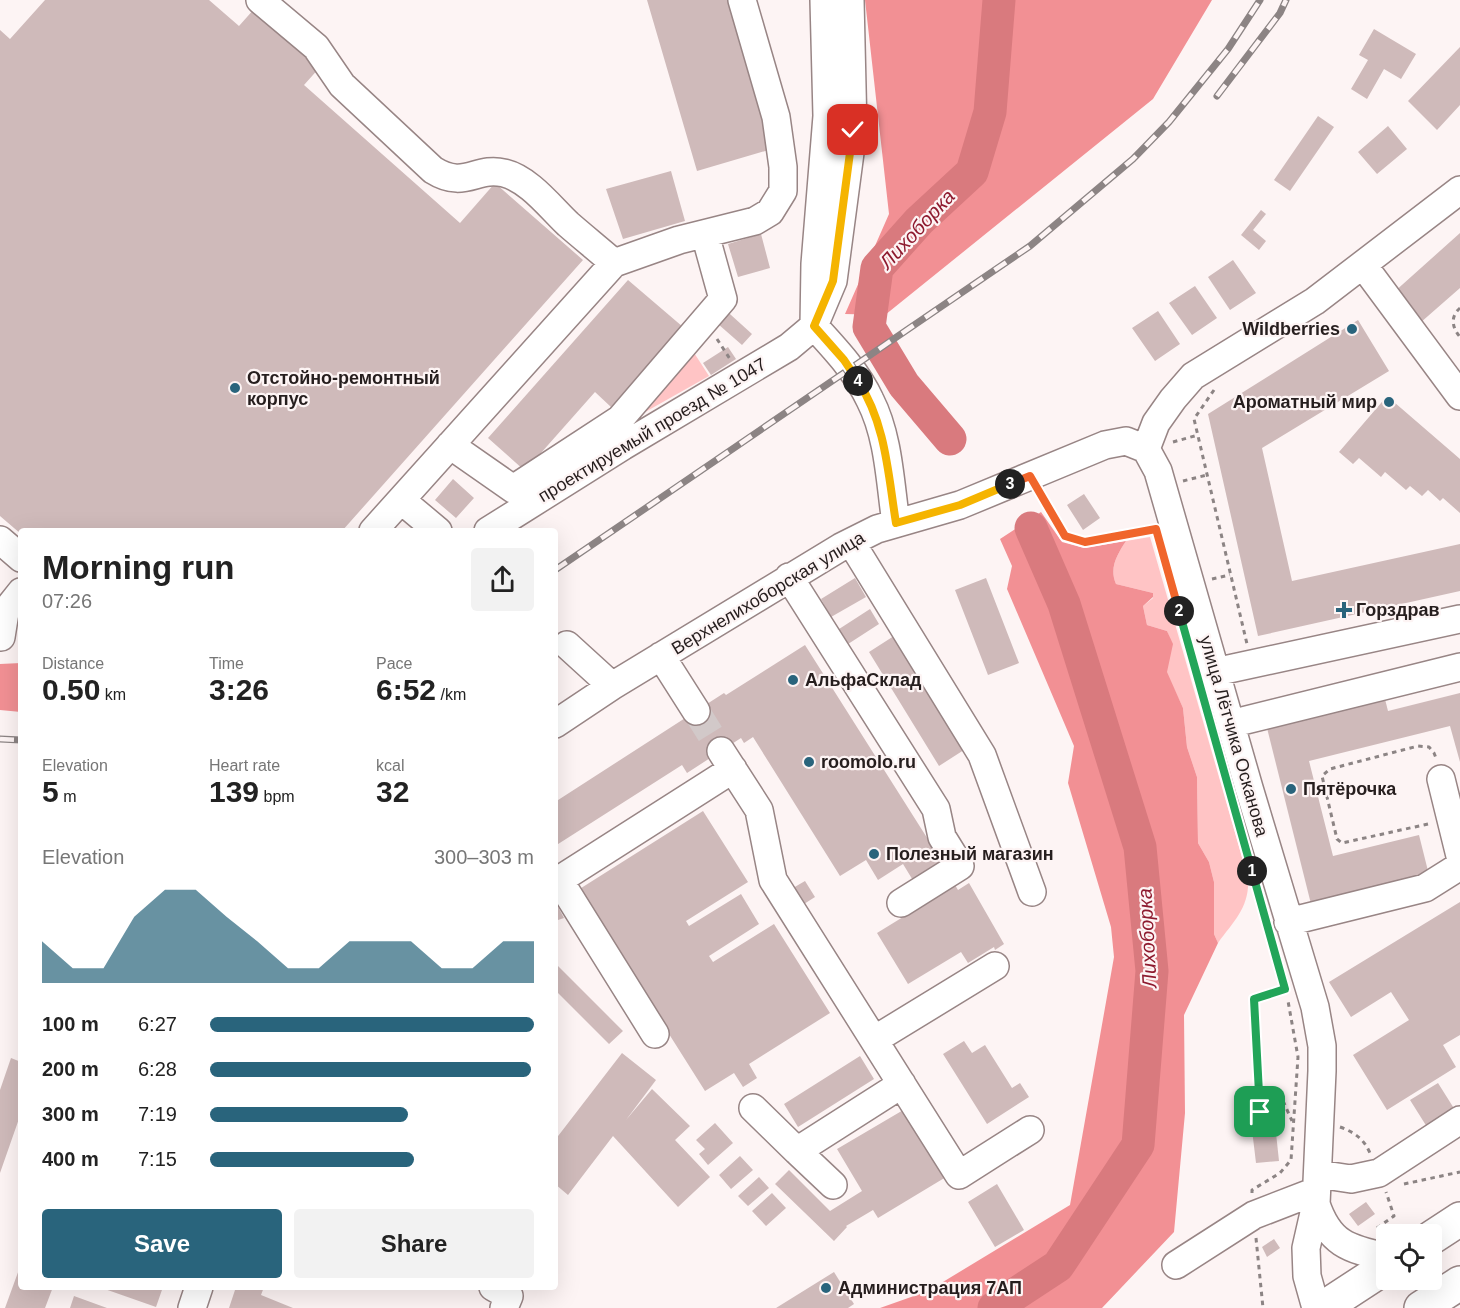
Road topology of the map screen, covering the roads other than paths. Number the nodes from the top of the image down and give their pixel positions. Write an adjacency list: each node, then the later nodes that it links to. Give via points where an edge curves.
1 (260, 0): 7 (street, via 316,48 342,85 433,170 445,178 461,180 507,173)
2 (742, 0): 6 (street, via 776,117 783,191 770,212 755,221)
3 (824, 0): 9 (street, via 827,116)
4 (850, 0): 9 (street, via 853,130 833,281)
5 (1460, 190): 8 (street)
6 (705, 234): 7 (street); 11 (street, via 723,299 620,418 513,489)
7 (614, 262): 11 (street)
8 (1363, 265): 10 (street); 12 (street, via 1315,301 1193,376 1156,423)
9 (814, 326): 14 (street, via 844,360 870,400 885,445); 17 (street, проектируемый проезд № 1047, via 789,347)
10 (1460, 396)
11 (450, 445): 13 (street)
12 (1146, 449): 14 (street, Верхнелихоборская улица, via 1126,441 1105,446 960,505); 28 (street, улица Лётчика Осканова, via 1158,471)
13 (401, 500): 15 (street); 16 (street)
14 (896, 523): 19 (street, Верхнелихоборская улица)
15 (376, 528)
16 (434, 528)
17 (493, 528)
18 (0, 540): 20 (street)
19 (850, 542): 21 (street, Верхнелихоборская улица); 36 (street, via 982,755)
20 (18, 555)
21 (789, 577): 26 (street, Верхнелихоборская улица); 37 (street, via 936,809 942,837 960,866)
22 (18, 596): 24 (street, via 5,612)
23 (1460, 619): 28 (street)
24 (7, 637)
25 (567, 645): 29 (street)
26 (661, 656): 29 (street, Верхнелихоборская улица); 30 (street)
27 (1460, 667): 32 (street)
28 (1215, 672): 32 (street, улица Лётчика Осканова)
29 (612, 687): 31 (street, Верхнелихоборская улица)
30 (696, 711)
31 (558, 722)
32 (1230, 724): 38 (street, улица Лётчика Осканова)
33 (1441, 779): 34 (street)
34 (1460, 856)
35 (1460, 866): 38 (street, via 1434,884 1413,885)
36 (1032, 892)
37 (901, 903)
38 (1288, 922): 48 (street, улица Лётчика Осканова, via 1315,1007 1322,1046)
39 (995, 966): 41 (street)
40 (655, 1034): 41 (street, via 558,879 727,760 759,810 773,880)
41 (874, 1040): 42 (street)
42 (902, 1084): 45 (street, via 959,1175); 46 (street)
43 (753, 1108): 46 (street)
44 (1460, 1120): 48 (street, via 1379,1173)
45 (1030, 1130)
46 (797, 1150): 47 (street)
47 (833, 1185)
48 (1317, 1190): 51 (street, улица Лётчика Осканова, via 1322,1221 1339,1242); 52 (street, via 1254,1215); 59 (street, улица Лётчика Осканова, via 1306,1248 1307,1276)
49 (1460, 1219): 50 (main road)
50 (1442, 1231)
51 (1376, 1254)
52 (1176, 1265)
53 (1376, 1274): 60 (main road)
54 (1460, 1283): 61 (main road)
55 (198, 1290): 57 (street)
56 (498, 1290): 58 (street, via 509,1296)
57 (192, 1308)
58 (504, 1308)
59 (1316, 1308)
60 (1323, 1308)
61 (1421, 1308)

